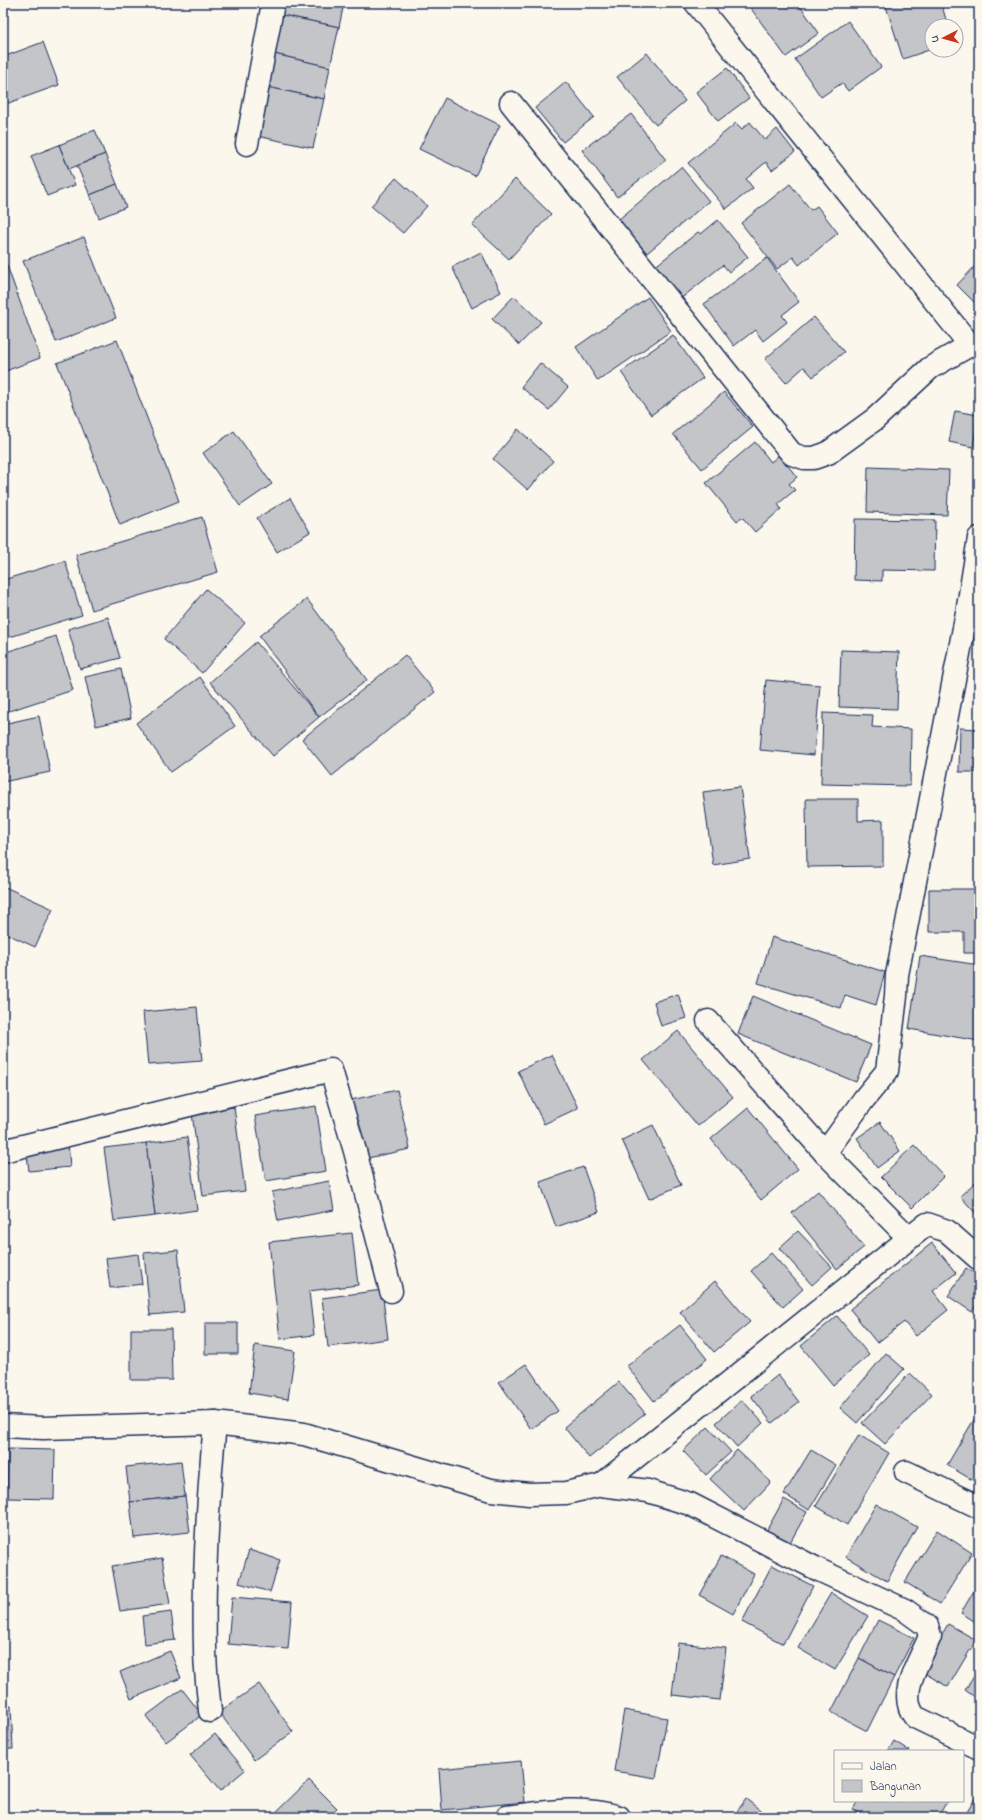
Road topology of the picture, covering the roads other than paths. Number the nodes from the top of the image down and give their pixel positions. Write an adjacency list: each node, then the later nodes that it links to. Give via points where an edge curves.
1 (273, 3): 4 (street)
2 (696, 3): 5 (street)
3 (511, 103): 5 (street, via 792,454 814,458 828,453 875,419 930,368)
4 (247, 144)
5 (974, 345)
6 (979, 538): 9 (street, via 897,975 887,1071)
7 (708, 1021): 9 (street)
8 (3, 1151): 12 (street, via 331,1070)
9 (825, 1153): 10 (street)
10 (909, 1238): 11 (street, via 927,1224 947,1230); 16 (street)
11 (979, 1259)
12 (391, 1291)
13 (215, 1423): 14 (street, via 43,1428); 16 (street, via 304,1434 491,1490 529,1494 566,1492); 18 (street, via 205,1564 204,1649)
14 (3, 1426)
15 (906, 1472): 17 (street)
16 (601, 1485): 19 (street, via 648,1491 690,1504 819,1570 905,1610 921,1621 927,1626 930,1636 911,1679 909,1710 915,1718)
17 (979, 1507)
18 (210, 1711)
19 (979, 1748)
20 (507, 1817): 21 (street, via 584,1810)
21 (619, 1817)

